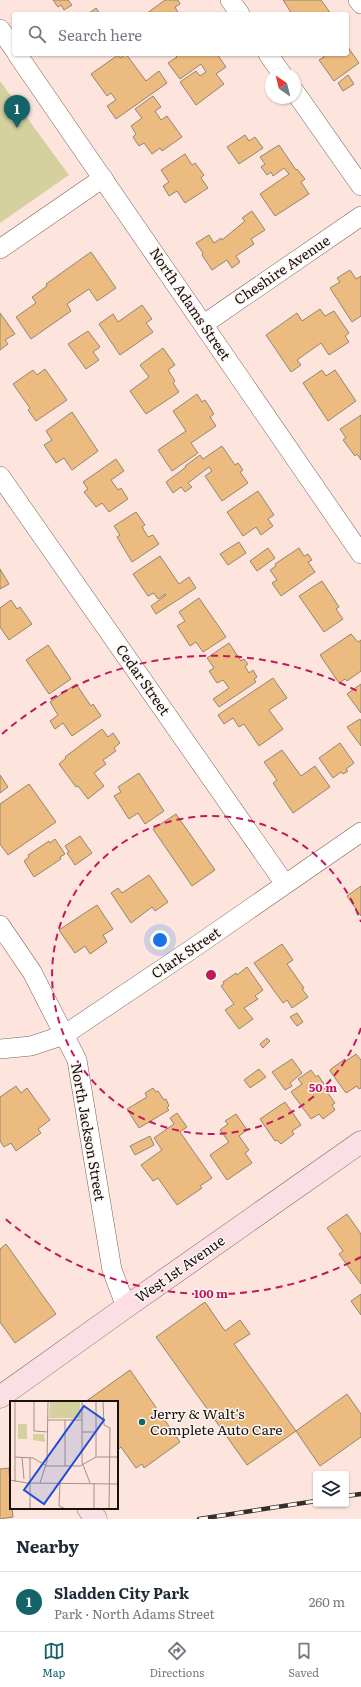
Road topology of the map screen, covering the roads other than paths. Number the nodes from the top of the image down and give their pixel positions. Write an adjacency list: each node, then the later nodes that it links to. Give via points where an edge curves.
1 (230, 0): 4 (street)
2 (358, 0): 3 (street)
3 (361, 4)
4 (239, 12)
5 (0, 29): 6 (street)
6 (12, 46)
7 (18, 56): 11 (street, North Adams Street)
8 (269, 56): 9 (street)
9 (278, 68)
10 (301, 101): 12 (street)
11 (104, 178): 14 (street); 15 (street, North Adams Street)
12 (361, 186)
13 (361, 216): 15 (street, Cheshire Avenue)
14 (0, 250)
15 (204, 324): 17 (street, North Adams Street)
16 (0, 476): 19 (street, Cedar Street)
17 (361, 554)
18 (361, 832): 19 (street, Clark Street)
19 (285, 884): 21 (street, Clark Street)
20 (0, 925): 21 (street, North Jackson Street, via 32,972)
21 (64, 1035): 22 (street, Clark Street, via 30,1046); 24 (street, North Jackson Street, via 77,1060 112,1270)
22 (0, 1049)
23 (361, 1142): 24 (street, West 1st Avenue)
24 (126, 1307): 25 (street, West 1st Avenue)
25 (5, 1394)
26 (89, 1509): 27 (street)
27 (96, 1519)

